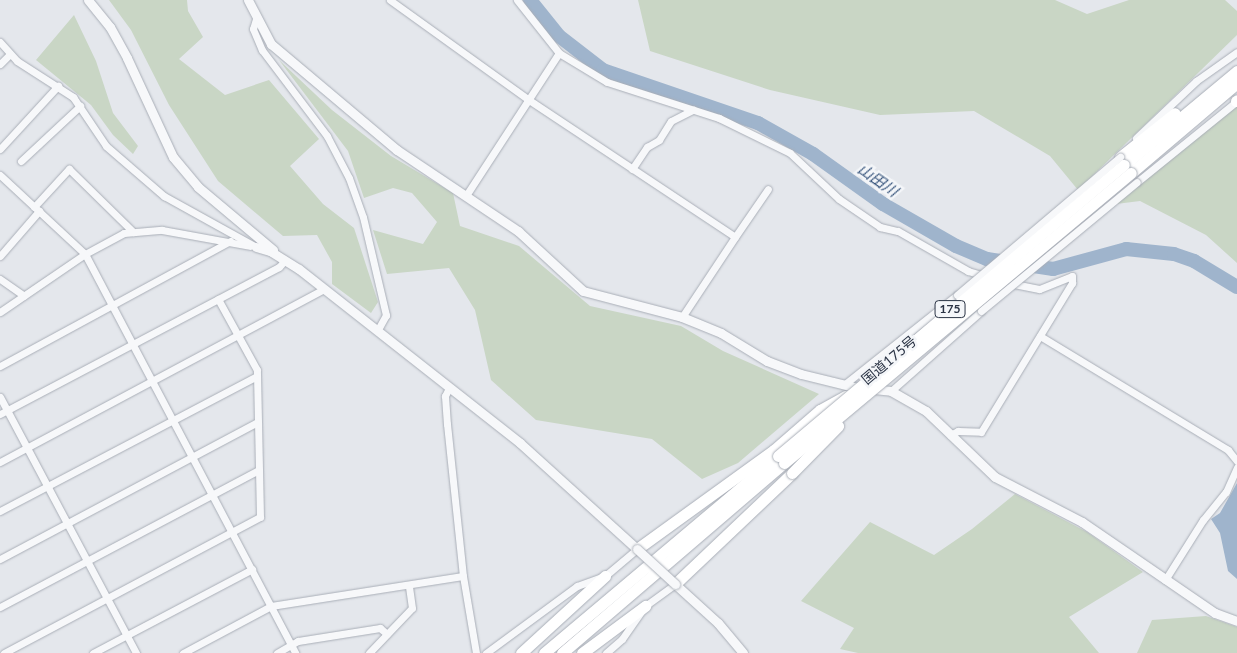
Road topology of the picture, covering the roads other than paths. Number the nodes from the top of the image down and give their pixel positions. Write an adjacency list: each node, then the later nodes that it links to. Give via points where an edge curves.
1 (88, 0): 32 (street, via 110,28 127,58 173,156 198,186)
2 (248, 0): 5 (street)
3 (390, 0): 14 (street)
4 (516, 0): 8 (street)
5 (256, 19): 24 (street, via 271,44 397,150); 40 (street, via 253,28 262,50 327,136 349,178 363,217 386,316)
6 (0, 42): 9 (street)
7 (1237, 52): 21 (street, via 1196,81)
8 (559, 53): 14 (street); 17 (street, via 607,82)
9 (10, 54): 10 (street); 13 (street)
10 (0, 64)
11 (1237, 71): 21 (highway, 国道175号 / 175)
12 (1237, 83): 21 (highway, 国道175号 / 175)
13 (58, 86): 16 (street); 18 (street)
14 (529, 100): 20 (street); 24 (street)
15 (1237, 101): 21 (street)
16 (80, 106): 19 (street); 29 (street, via 106,146 164,196)
17 (693, 110): 20 (street, via 671,121 659,140 647,147); 42 (street, via 719,118 790,153 839,199 880,227 898,231 968,271 1039,289 1072,276 1072,283)
18 (0, 149)
19 (21, 162)
20 (632, 169): 27 (street)
21 (1128, 169): 48 (highway, 国道175号 / 175, bridge); 48 (street, bridge, via 957,294); 49 (street, bridge, via 981,311); 57 (highway, 国道175号 / 175, bridge)
22 (0, 175): 25 (street)
23 (768, 189): 27 (street)
24 (467, 194): 39 (street, via 518,231 582,291)
25 (36, 209): 26 (street, via 68,169); 30 (street); 31 (street)
26 (133, 232): 28 (street, via 162,230); 30 (street)
27 (735, 237): 39 (street)
28 (230, 241): 29 (street); 37 (street)
29 (256, 247): 32 (street)
30 (85, 254): 35 (street); 37 (street)
31 (0, 256)
32 (284, 260): 34 (street); 36 (street, via 278,267)
33 (0, 279): 35 (street)
34 (324, 289): 40 (street); 41 (street)
35 (24, 296): 38 (street)
36 (218, 299): 41 (street); 43 (street)
37 (112, 306): 43 (street); 44 (street)
38 (0, 312)
39 (682, 317): 48 (street, via 721,334 767,361)
40 (377, 330): 47 (street)
41 (239, 336): 45 (street); 46 (street)
42 (1040, 336): 54 (street, via 981,432 958,431); 58 (street, via 1228,450)
43 (133, 344): 46 (street); 51 (street)
44 (0, 366)
45 (257, 376): 52 (street); 53 (street)
46 (152, 381): 52 (street); 55 (street)
47 (450, 388): 67 (street, via 568,483); 71 (street, via 445,396)
48 (846, 390): 49 (street); 57 (highway, 国道175号 / 175, bridge)
49 (891, 391): 54 (street, via 926,411)
50 (0, 397): 51 (street)
51 (4, 412): 55 (street)
52 (172, 419): 56 (street); 62 (street)
53 (258, 422): 56 (street); 61 (street)
54 (950, 435): 73 (street, via 995,478 1082,522)
55 (27, 448): 59 (street); 62 (street)
56 (192, 457): 63 (street); 65 (street)
57 (782, 460): 67 (highway); 74 (highway); 94 (highway, 国道175号 / 175); 95 (highway, 国道175号 / 175)
58 (1237, 461)
59 (0, 462)
60 (1237, 467): 73 (street, via 1226,492 1203,520)
61 (259, 470): 63 (street); 66 (street, via 260,517)
62 (47, 486): 64 (street); 65 (street)
63 (212, 495): 66 (street); 69 (street)
64 (0, 511)
65 (67, 523): 68 (street); 69 (street)
66 (232, 532): 70 (street); 76 (street)
67 (637, 549): 72 (street); 74 (street, bridge)
68 (0, 559)
69 (87, 561): 76 (street); 79 (street)
70 (252, 569): 77 (street); 82 (street)
71 (463, 576): 75 (street); 91 (street)
72 (605, 576): 92 (street, via 577,586); 93 (highway)
73 (1165, 580): 80 (street, via 1215,613)
74 (675, 584): 78 (street); 98 (street, via 718,623)
75 (409, 586): 77 (street); 81 (street, via 412,608)
76 (107, 599): 82 (street); 84 (street)
77 (271, 606): 83 (street); 87 (street)
78 (645, 606): 96 (highway); 97 (street, via 622,639)
79 (0, 607)
80 (1237, 621)
81 (387, 634): 83 (street, via 380,628); 90 (street)
82 (127, 635): 85 (street); 86 (street)
83 (292, 645): 88 (street); 89 (street)
84 (2, 653)
85 (94, 653)
86 (136, 653)
87 (183, 653)
88 (276, 653)
89 (296, 653)
90 (369, 653)
91 (476, 653)
92 (486, 653)
93 (521, 653)
94 (544, 653)
95 (562, 653)
96 (582, 653)
97 (606, 653)
98 (743, 653)

